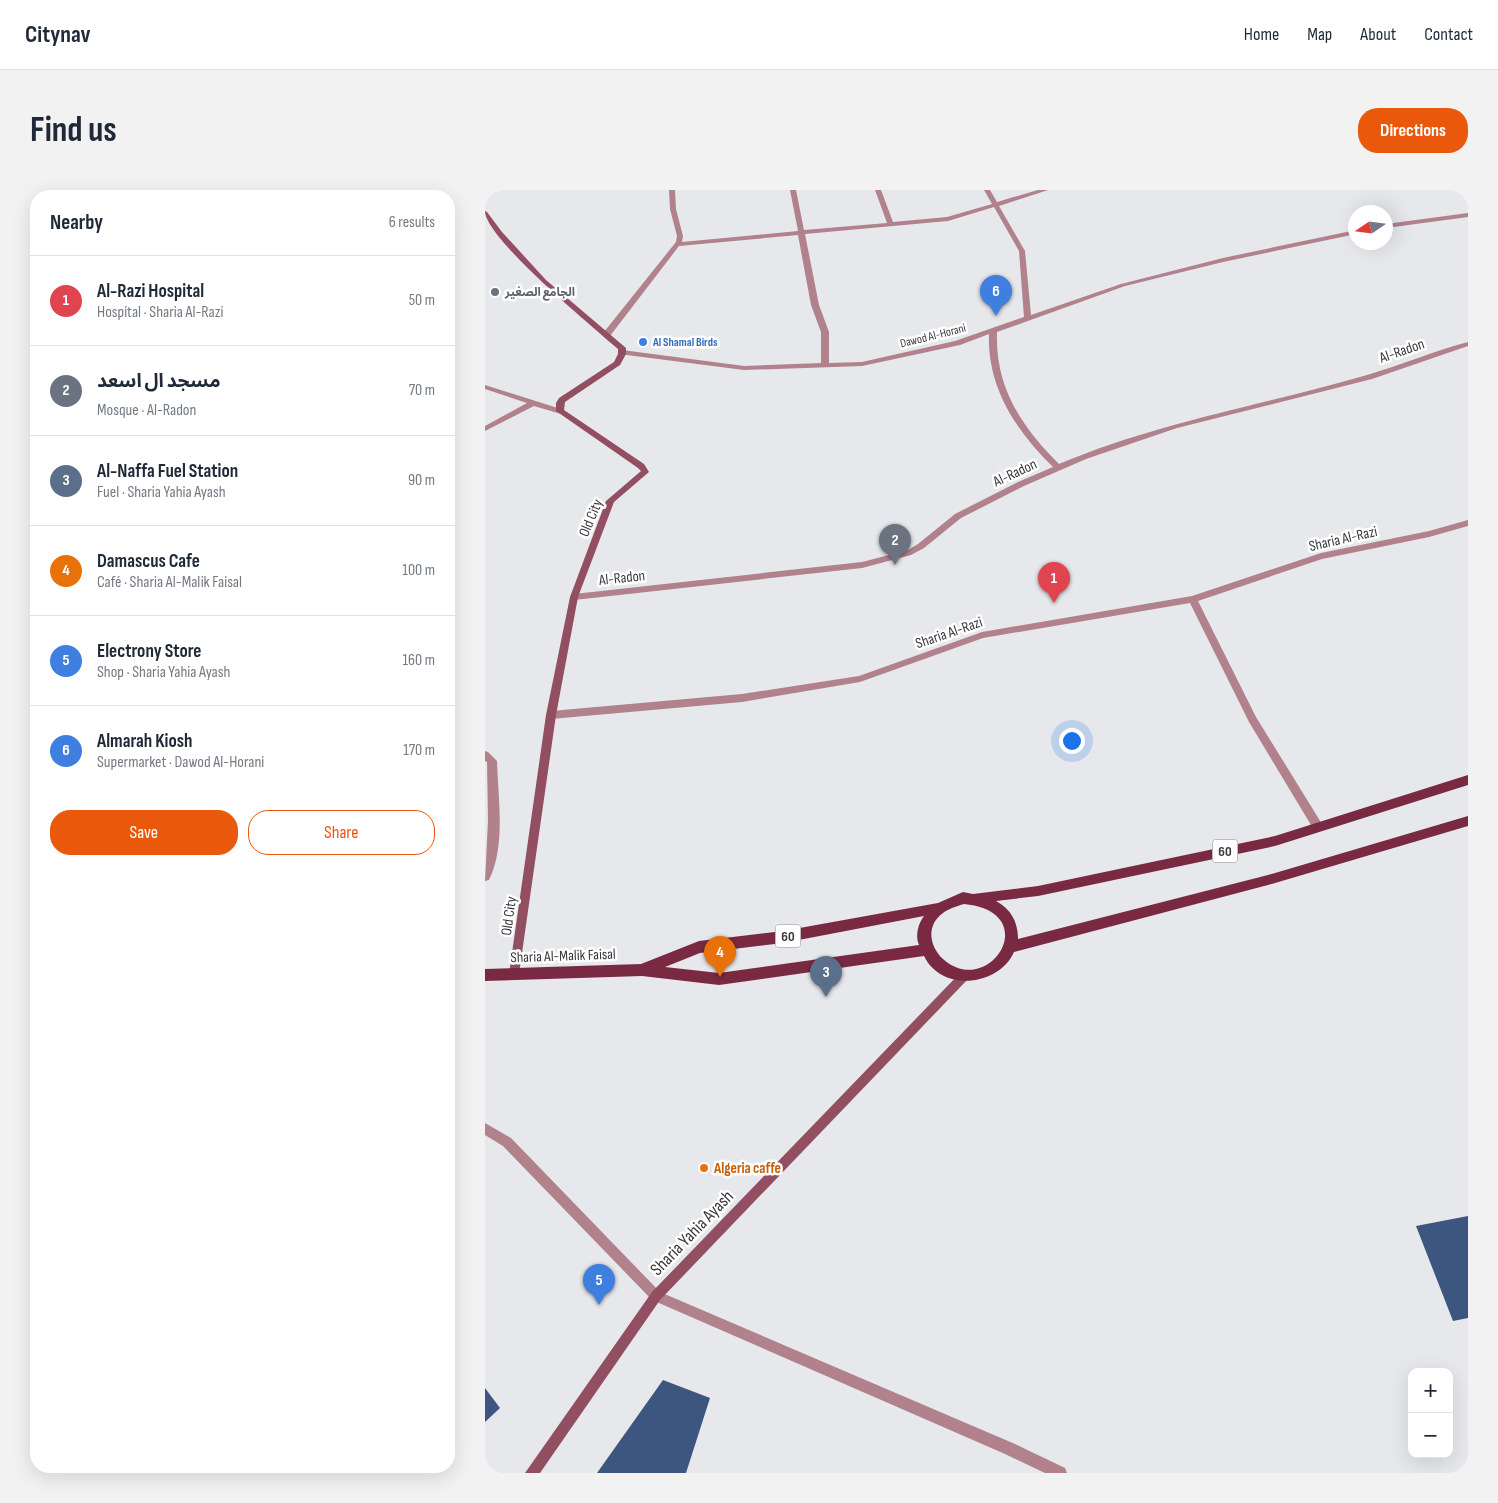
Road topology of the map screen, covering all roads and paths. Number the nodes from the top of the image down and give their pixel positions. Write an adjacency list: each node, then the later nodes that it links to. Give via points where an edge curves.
1 (487, 190): 7 (street)
2 (672, 190): 15 (street, via 680,236)
3 (793, 190): 13 (street)
4 (878, 190): 11 (street)
5 (987, 190): 8 (street)
6 (1045, 190): 8 (street)
7 (485, 195)
8 (997, 206): 11 (street, via 948,220); 16 (street, via 1024,255)
9 (485, 213): 18 (street, via 544,281)
10 (1468, 215): 12 (street)
11 (891, 225): 13 (street)
12 (1393, 225)
13 (801, 233): 15 (street); 21 (street, via 815,305 825,332)
14 (1348, 233): 16 (street, Dawod Al-Horani, via 1123,285)
15 (677, 244): 18 (street)
16 (1028, 319): 17 (street, Dawod Al-Horani)
17 (993, 331): 21 (street, Dawod Al-Horani, via 957,344 862,364); 26 (street, via 996,371 1008,403 1022,428)
18 (607, 334): 20 (street, via 620,345)
19 (1468, 344): 26 (street, Al-Radon, via 1369,377 1175,426)
20 (622, 352): 21 (street, Dawod Al-Horani, via 744,368); 24 (street, via 617,363 562,400)
21 (825, 365)
22 (485, 387): 23 (street)
23 (534, 403): 24 (street); 25 (street)
24 (561, 412): 28 (street, Old City, via 641,466 645,472 610,501)
25 (485, 429)
26 (1058, 468): 28 (street, Al-Radon, via 958,516 919,547 884,560)
27 (1468, 524): 29 (street, Sharia Al-Razi, via 1321,556)
28 (574, 597): 30 (street, Old City)
29 (1193, 599): 30 (street, Sharia Al-Razi, via 981,635 860,679 742,698); 34 (street, via 1252,719)
30 (551, 715): 41 (street, Old City)
31 (485, 755): 35 (street, via 492,761 492,842)
32 (1468, 780): 34 (main road, 60)
33 (1468, 822): 38 (main road, via 1268,880)
34 (1318, 827): 36 (main road, 60, via 1275,841 1038,891)
35 (485, 877)
36 (977, 898): 37 (main road, via 956,900); 38 (main road, via 996,907 1009,922 1012,934)
37 (937, 908): 39 (main road, via 924,930); 40 (main road, 60, via 783,936 699,947)
38 (1010, 947): 43 (main road, via 993,968 980,974)
39 (927, 950): 40 (main road, 60, via 719,979); 43 (main road, via 938,965)
40 (642, 970): 41 (main road, Sharia Al-Malik Faisal / 60)
41 (514, 974): 42 (main road, Sharia Al-Malik Faisal / 60)
42 (485, 975)
43 (965, 975): 45 (street, Sharia Yahia Ayash)
44 (485, 1129): 45 (street, via 507,1142)
45 (656, 1296): 46 (street, Sharia Yahia Ayash); 47 (street)
46 (532, 1473)
47 (1060, 1473)

